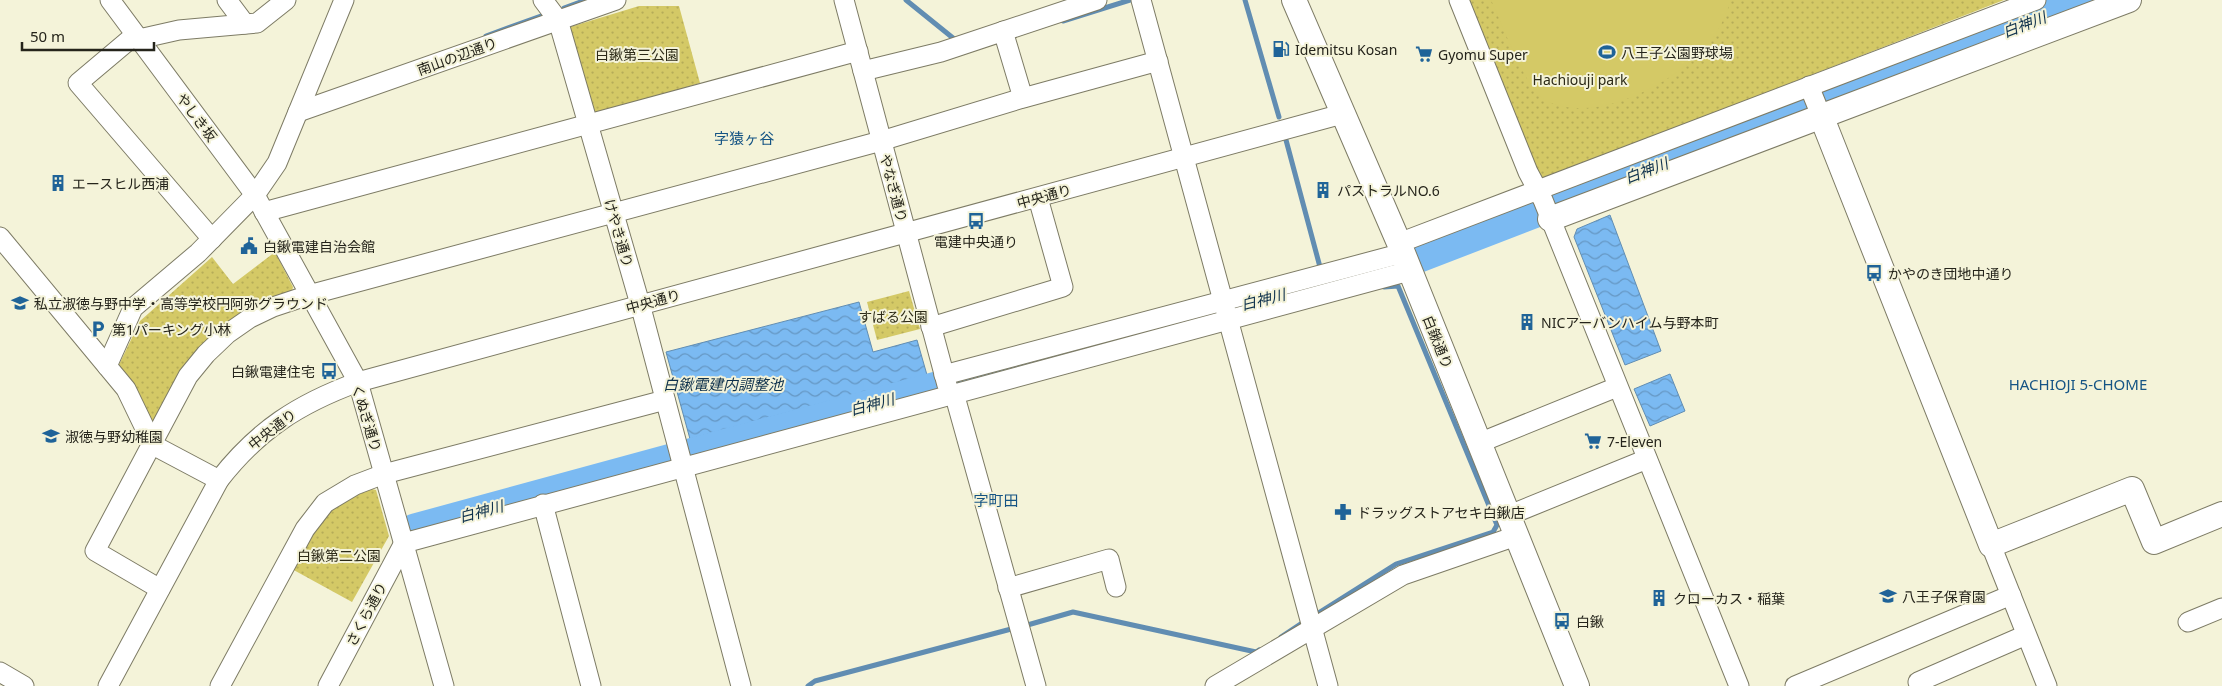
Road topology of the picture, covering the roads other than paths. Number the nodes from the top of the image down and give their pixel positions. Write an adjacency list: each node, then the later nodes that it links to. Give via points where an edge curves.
1 (110, 0): 18 (street, やしき坂)
2 (227, 0): 16 (street)
3 (286, 0): 16 (street, via 257,23)
4 (344, 0): 24 (street)
5 (543, 0): 15 (street)
6 (616, 0): 15 (street, 南山の辺通り)
7 (844, 0): 19 (street, やなぎ通り)
8 (1097, 0): 17 (street)
9 (1141, 0): 20 (street)
10 (1294, 0): 25 (street, 白鍬通り)
11 (1458, 0): 31 (street)
12 (2036, 0): 23 (street)
13 (2130, 0): 14 (street)
14 (2089, 7): 23 (street)
15 (558, 20): 24 (street, 南山の辺通り); 26 (street, けやき通り)
16 (245, 24): 18 (street)
17 (1003, 31): 21 (street, via 941,52); 22 (street)
18 (137, 37): 30 (street, やしき坂); 35 (street, via 78,83)
19 (858, 51): 21 (street, やなぎ通り); 26 (street)
20 (1158, 61): 22 (street); 28 (street)
21 (863, 70): 27 (street, やなぎ通り)
22 (1024, 98): 27 (street)
23 (1816, 103): 31 (street); 31 (street); 56 (street)
24 (298, 112): 30 (street)
25 (1342, 114): 28 (street, 中央通り); 36 (street, 白鍬通り)
26 (588, 124): 30 (street); 32 (street, けやき通り)
27 (881, 141): 32 (street); 33 (street, やなぎ通り)
28 (1184, 158): 29 (street, 中央通り); 39 (street)
29 (1038, 198): 33 (street, 中央通り); 40 (street, via 1063,287)
30 (260, 204): 35 (street); 37 (street, くぬぎ通り)
31 (1545, 206): 36 (street); 44 (street)
32 (613, 212): 37 (street); 38 (street, けやき通り)
33 (905, 232): 38 (street, 中央通り); 40 (street, やなぎ通り)
34 (0, 237): 41 (street)
35 (212, 239): 41 (street, via 133,308)
36 (1405, 258): 39 (street); 46 (street, 白鍬通り)
37 (309, 295): 42 (street, くぬぎ通り); 47 (street, via 273,306 228,334 188,376)
38 (640, 304): 42 (street, 中央通り); 45 (street, けやき通り)
39 (1226, 310): 43 (street); 63 (street)
40 (931, 327): 43 (street, やなぎ通り)
41 (107, 366): 47 (street, via 126,389)
42 (358, 382): 50 (street, くぬぎ通り); 51 (street, 中央通り, via 307,403 270,427 234,460)
43 (948, 386): 48 (street); 58 (street, やなぎ通り)
44 (1617, 387): 46 (street); 49 (street)
45 (665, 400): 48 (street, けやき通り); 50 (street)
46 (1479, 443): 54 (street, 白鍬通り)
47 (153, 445): 51 (street); 59 (street, via 95,551)
48 (681, 459): 52 (street); 71 (street, けやき通り)
49 (1647, 460): 54 (street); 76 (street)
50 (384, 474): 55 (street, くぬぎ通り); 67 (street, via 355,485 325,503 305,529)
51 (219, 480): 59 (street, 中央通り)
52 (543, 504): 55 (street); 70 (street)
53 (2222, 514): 56 (street, via 2154,542 2132,489)
54 (1511, 526): 63 (street, via 1403,575); 75 (street, 白鍬通り)
55 (404, 543): 68 (street, さくら通り); 69 (street, くぬぎ通り)
56 (1991, 545): 60 (street)
57 (1116, 587): 58 (street, via 1109,559)
58 (1008, 588): 72 (street, やなぎ通り)
59 (160, 589): 66 (street, 中央通り)
60 (2011, 595): 64 (street); 77 (street)
61 (2222, 608): 62 (street)
62 (2188, 622)
63 (1312, 628): 73 (street); 74 (street)
64 (2026, 635): 65 (street); 78 (street)
65 (1918, 682)
66 (108, 686)
67 (220, 686)
68 (328, 686)
69 (444, 686)
70 (591, 686)
71 (741, 686)
72 (1036, 686)
73 (1214, 686)
74 (1328, 686)
75 (1577, 686)
76 (1739, 686)
77 (1795, 686)
78 (2047, 686)

